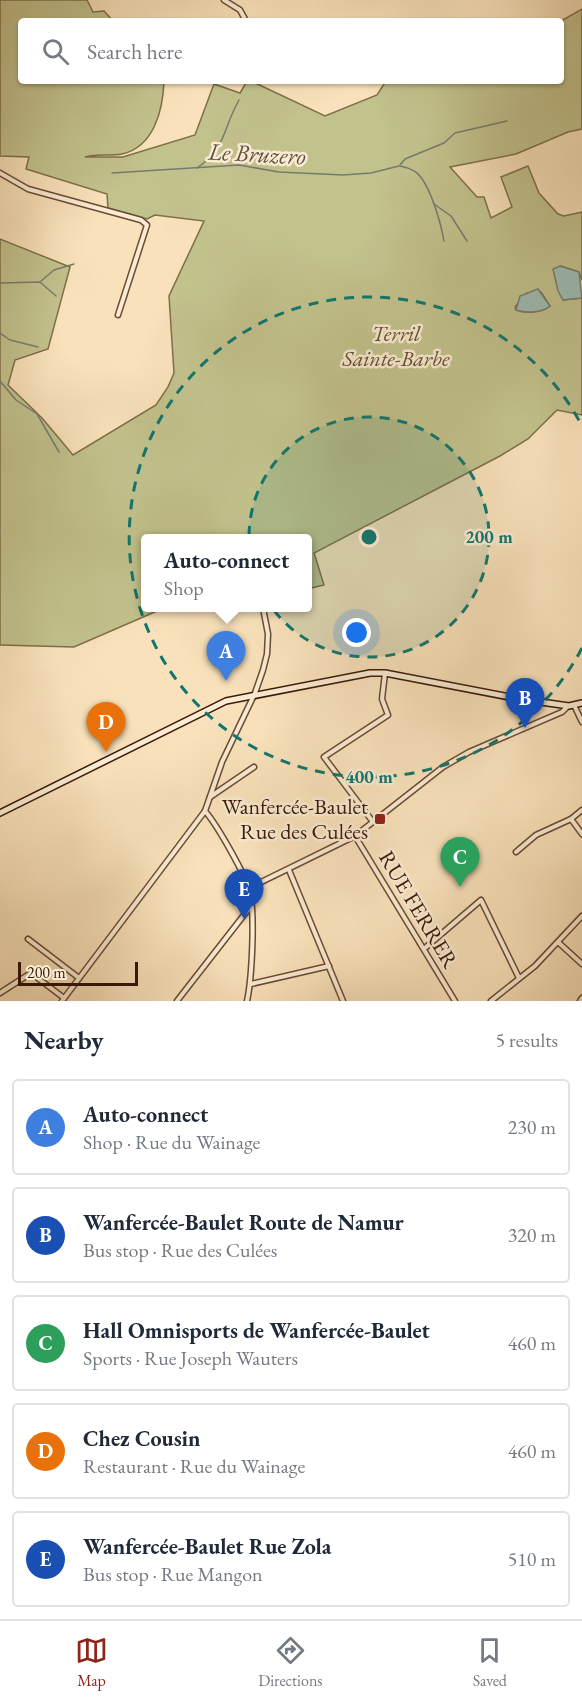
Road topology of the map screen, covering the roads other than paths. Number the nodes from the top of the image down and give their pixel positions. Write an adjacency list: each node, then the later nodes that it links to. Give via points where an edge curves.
1 (224, 0): 2 (street, via 240,10)
2 (244, 18)
3 (0, 173): 4 (street, via 28,189 141,220 147,225)
4 (118, 315)
5 (263, 612): 7 (street, via 267,654)
6 (385, 673): 7 (main road); 9 (main road); 17 (street, via 382,699 388,715 324,757)
7 (255, 693): 12 (street); 15 (main road, via 226,701 166,728)
8 (582, 704): 9 (main road)
9 (572, 705): 10 (street); 17 (street, via 443,767)
10 (582, 722)
11 (254, 768): 12 (street)
12 (210, 797): 14 (street)
13 (582, 810): 16 (street)
14 (205, 811): 22 (street); 30 (street)
15 (0, 813)
16 (571, 819): 18 (street); 20 (street, via 536,835)
17 (373, 822): 19 (street)
18 (582, 834)
19 (355, 836): 21 (street); 27 (street, RUE FERRER)
20 (516, 852)
21 (289, 870): 22 (street); 29 (street)
22 (249, 888): 23 (street)
23 (251, 905): 32 (street); 35 (street)
24 (582, 916): 26 (street)
25 (28, 939): 30 (street)
26 (559, 943): 28 (street); 31 (street)
27 (425, 948): 31 (street, via 481,900); 38 (street, RUE FERRER)
28 (582, 964)
29 (329, 966): 32 (street); 37 (street)
30 (78, 978): 34 (street)
31 (519, 978): 39 (street)
32 (251, 984): 36 (street)
33 (0, 993): 34 (street, via 31,974)
34 (63, 999)
35 (179, 1000)
36 (247, 1001)
37 (343, 1001)
38 (455, 1001)
39 (491, 1001)

